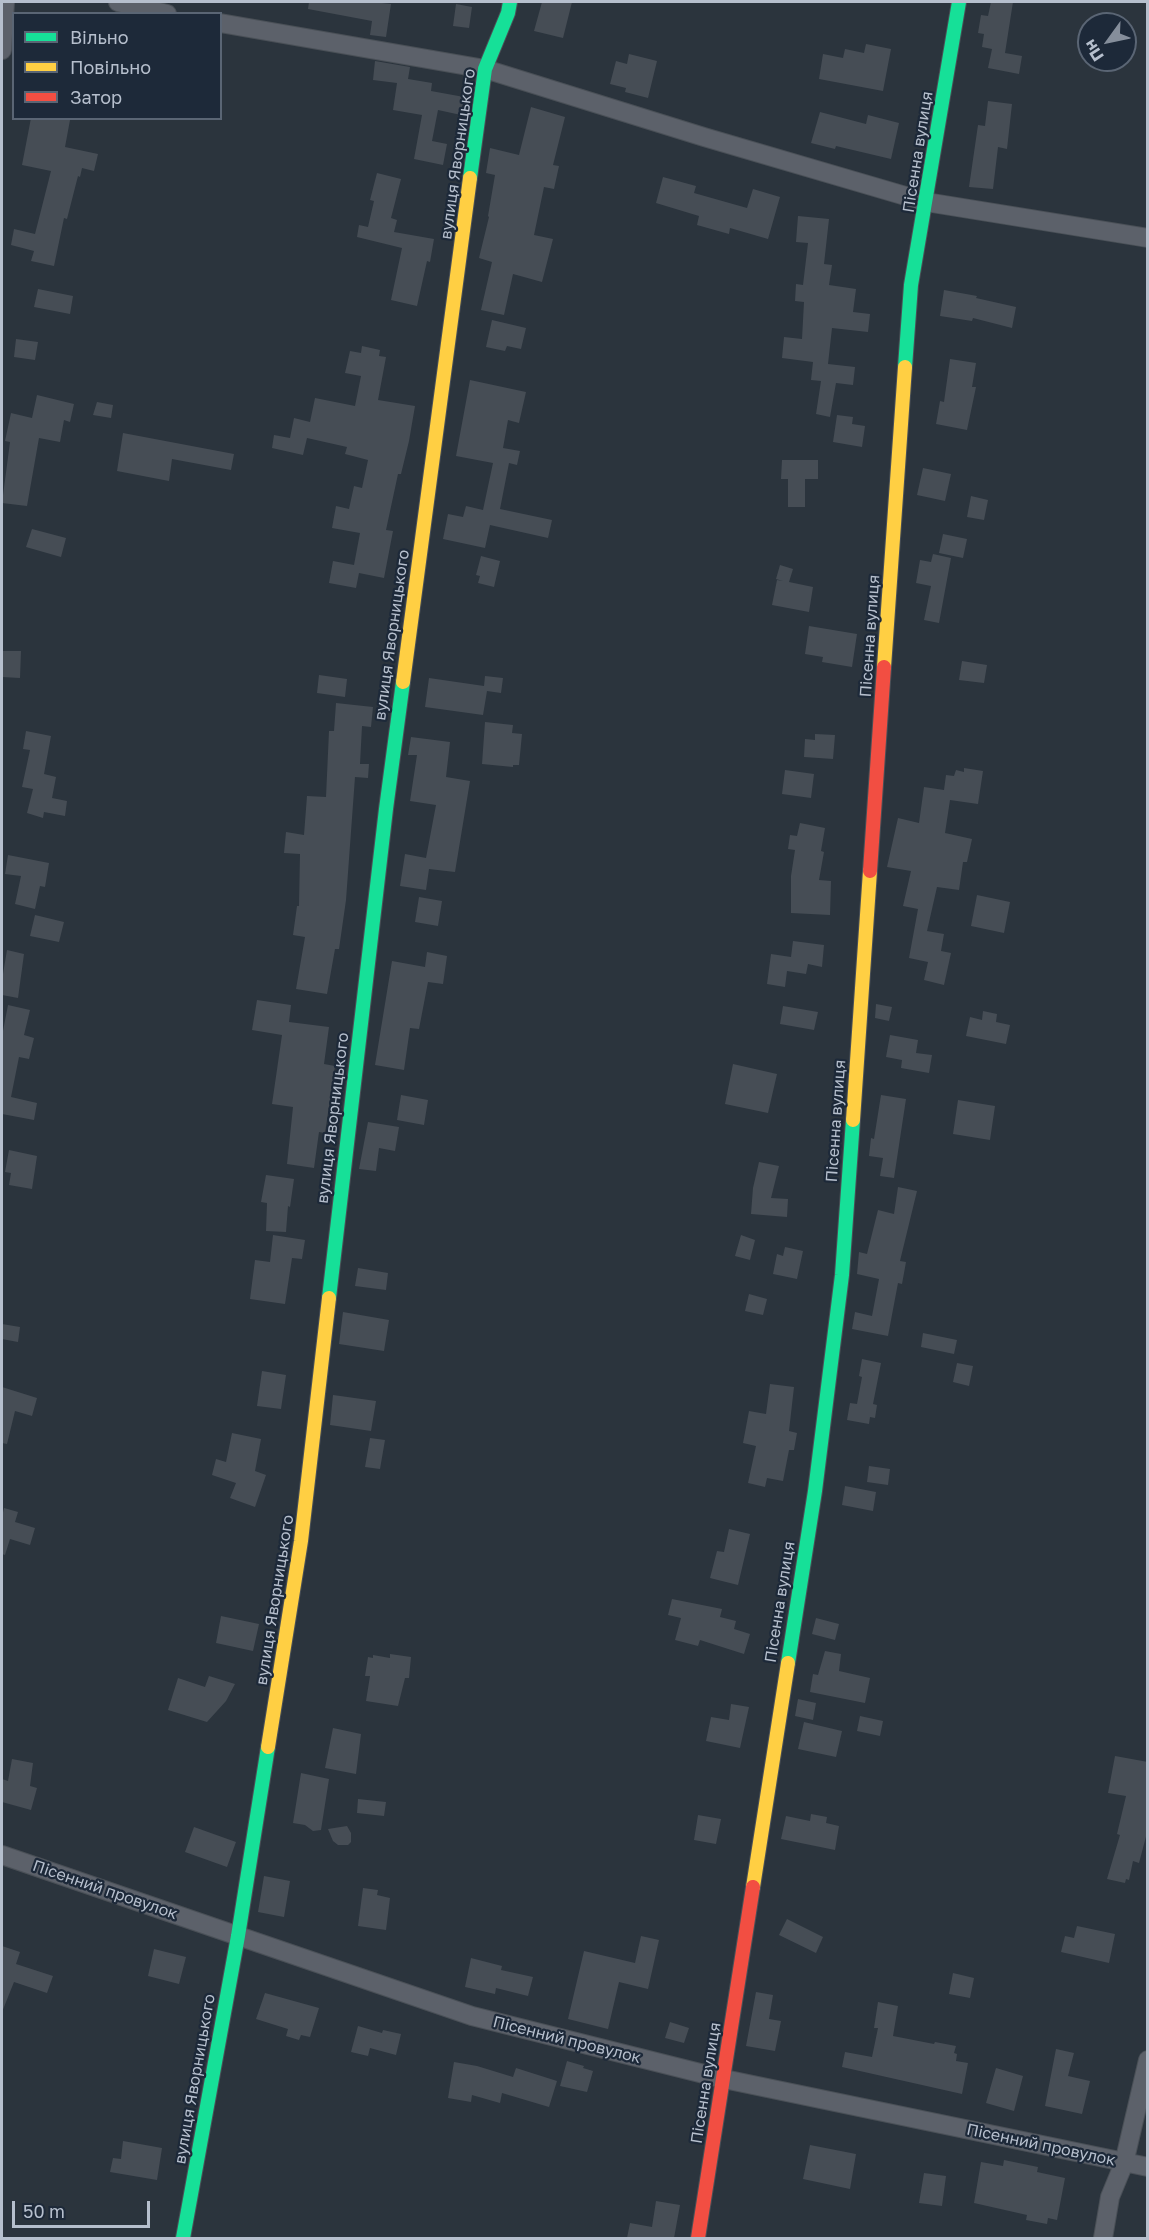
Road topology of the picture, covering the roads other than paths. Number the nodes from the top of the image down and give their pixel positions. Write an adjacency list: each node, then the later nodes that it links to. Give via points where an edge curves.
1 (5, 2): 7 (street)
2 (118, 2): 5 (street)
3 (510, 2): 8 (street, вулиця Яворницького)
4 (959, 2): 9 (street, Пісенна вулиця)
5 (159, 12)
6 (222, 23): 8 (street)
7 (2, 50)
8 (485, 69): 9 (street); 12 (street, вулиця Яворницького, via 386,809 301,1540)
9 (926, 202): 10 (street); 14 (street, Пісенна вулиця, via 911,285 842,1275 815,1491)
10 (1148, 238)
11 (2, 1855): 12 (street, Пісенний провулок)
12 (238, 1936): 14 (street, Пісенний провулок, via 472,2016); 17 (street, вулиця Яворницького)
13 (1148, 2060): 15 (street)
14 (724, 2079): 15 (street, Пісенний провулок); 18 (street, Пісенна вулиця)
15 (1124, 2163): 16 (street, Пісенний провулок); 19 (street, via 1110,2197)
16 (1148, 2168)
17 (183, 2238)
18 (698, 2238)
19 (1103, 2238)

